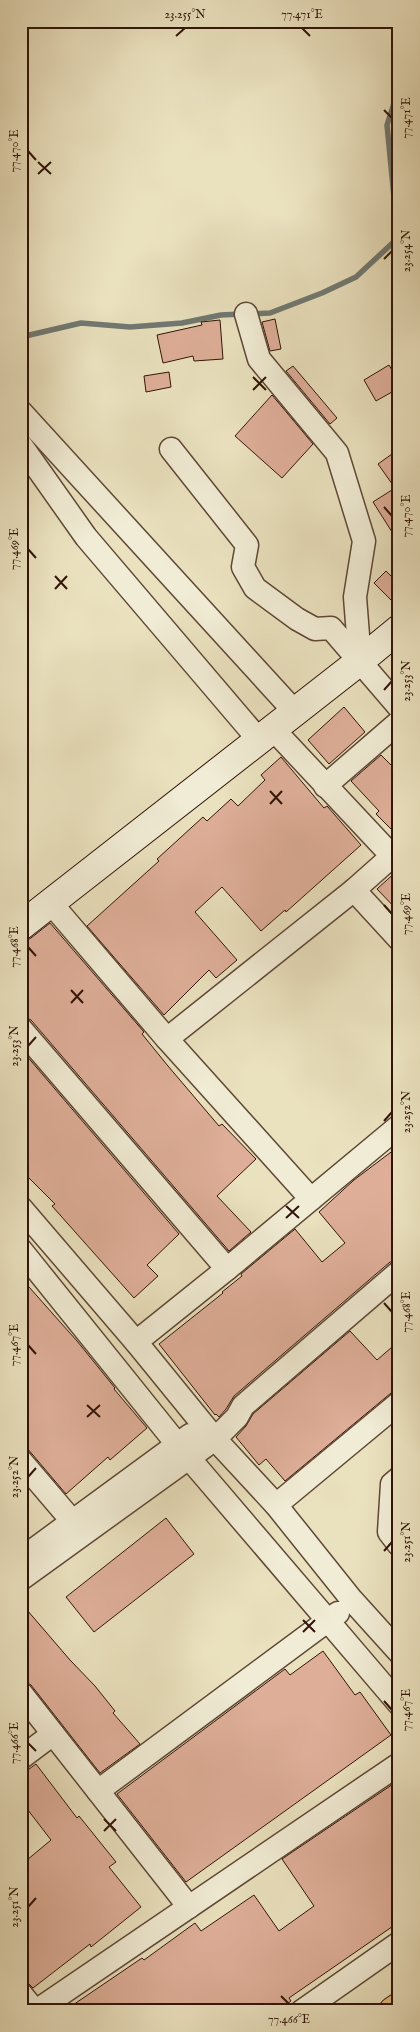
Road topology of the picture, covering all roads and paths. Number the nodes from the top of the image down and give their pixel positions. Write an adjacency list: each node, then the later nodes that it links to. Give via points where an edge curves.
1 (246, 314): 6 (street, via 259,359 337,453 364,541 355,597)
2 (21, 412): 8 (street)
3 (21, 445): 10 (street, via 86,537)
4 (171, 449): 6 (street, via 247,545 243,567 255,588 315,629 331,628)
5 (399, 629): 6 (street)
6 (360, 661): 7 (street); 8 (street)
7 (399, 707)
8 (295, 712): 10 (street)
9 (399, 722): 11 (street)
10 (266, 735): 11 (street); 14 (street)
11 (324, 786): 12 (street)
12 (396, 853): 13 (street)
13 (354, 890): 16 (street); 18 (street)
14 (50, 902): 15 (street); 18 (street)
15 (21, 926)
16 (399, 939)
17 (21, 1029): 23 (street)
18 (167, 1039): 20 (street)
19 (399, 1126): 20 (street)
20 (311, 1199): 23 (street)
21 (21, 1208): 25 (street)
22 (21, 1250): 28 (street)
23 (227, 1269): 25 (street)
24 (399, 1272): 27 (street, via 243,1406 232,1409)
25 (136, 1342): 27 (street)
26 (399, 1403): 31 (street)
27 (209, 1432): 28 (street); 31 (street)
28 (183, 1450): 32 (street); 33 (street); 36 (street)
29 (21, 1461): 32 (street)
30 (399, 1478): 34 (street, via 392,1484 389,1532)
31 (280, 1510): 33 (street); 37 (street)
32 (73, 1522): 35 (street)
33 (257, 1538): 38 (street)
34 (399, 1545)
35 (21, 1559)
36 (21, 1579)
37 (352, 1600): 38 (street); 39 (street)
38 (328, 1622): 41 (street); 45 (street)
39 (399, 1652)
40 (21, 1693): 42 (street)
41 (399, 1704)
42 (53, 1734): 43 (street); 45 (street)
43 (21, 1758)
44 (399, 1764): 46 (street)
45 (98, 1790): 46 (street)
46 (189, 1908): 50 (street)
47 (399, 1942): 51 (street)
48 (21, 1994): 50 (street)
49 (399, 2006): 52 (main road)
50 (36, 2011)
51 (302, 2011)
52 (393, 2011)

